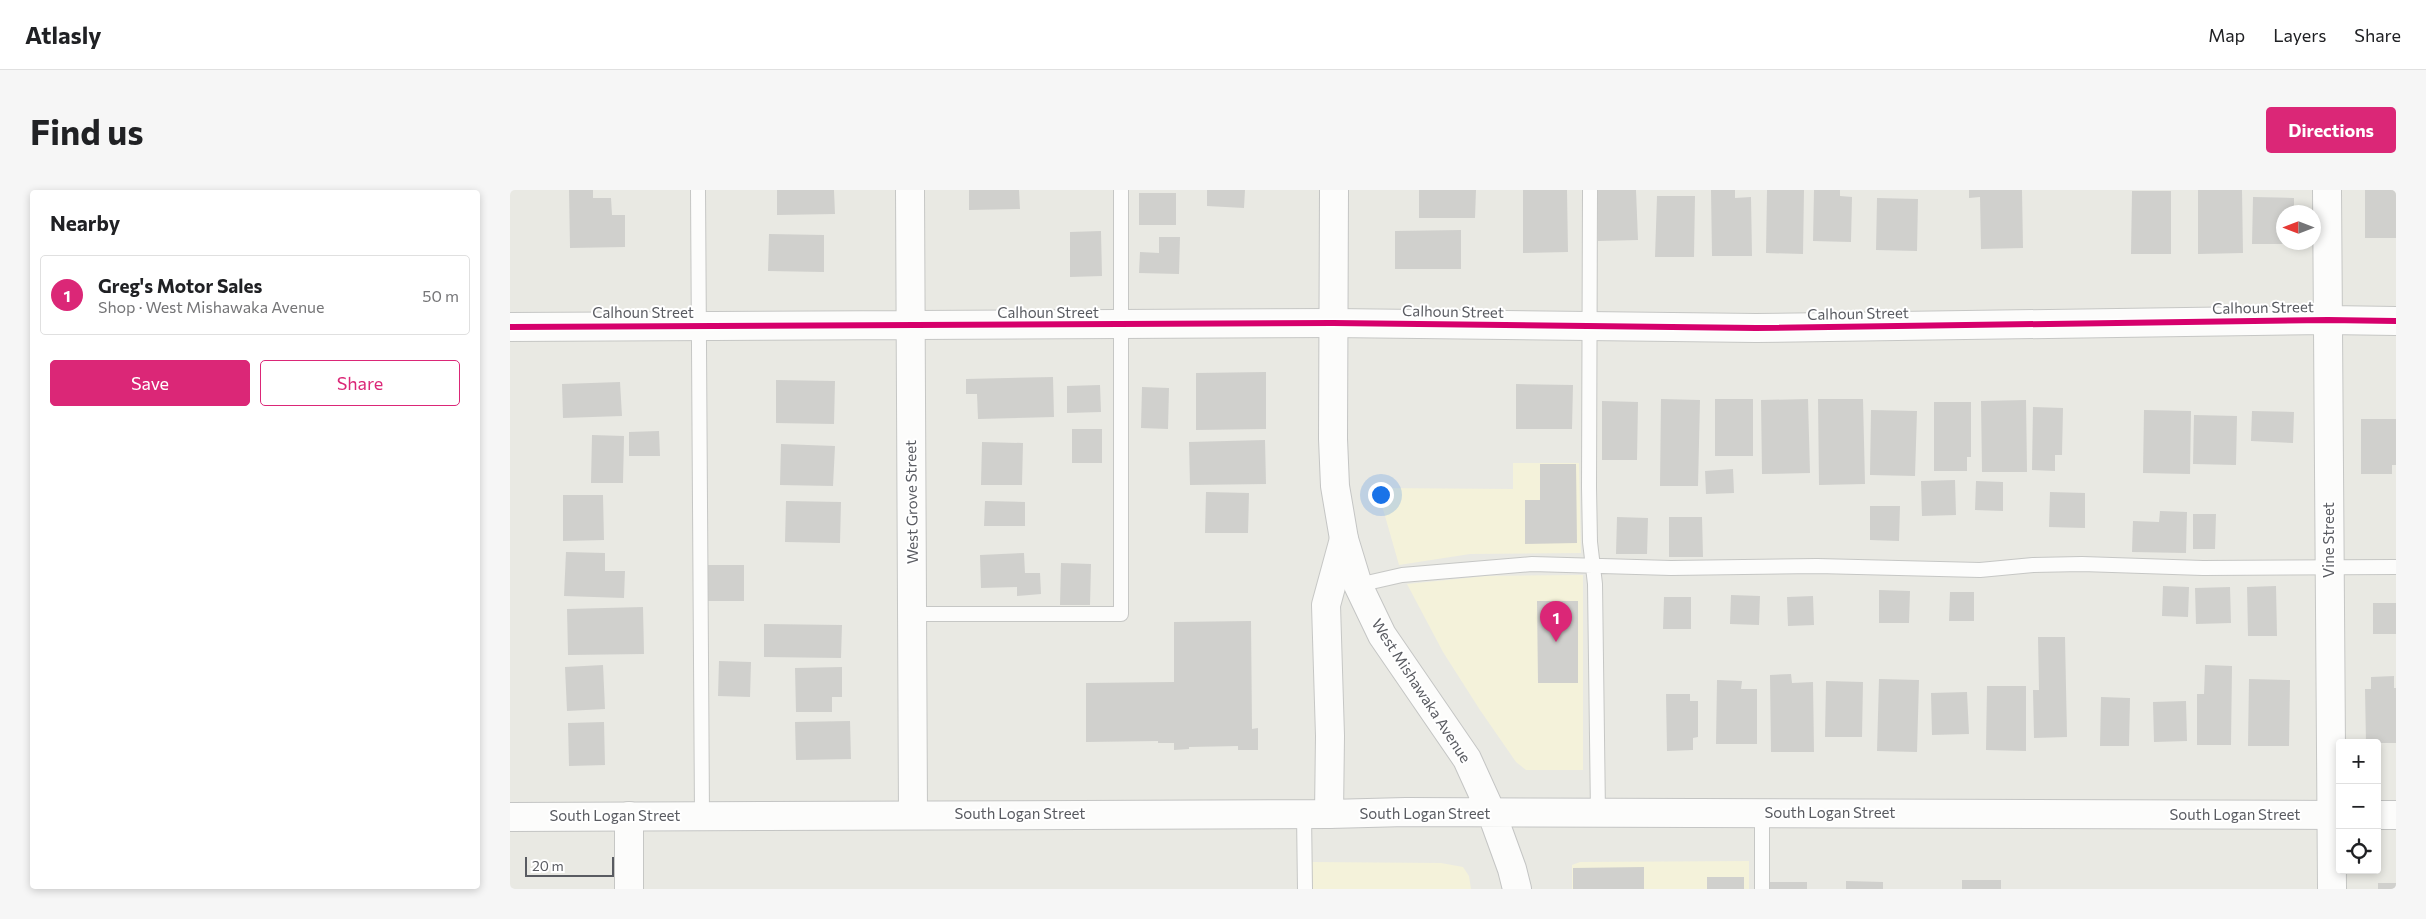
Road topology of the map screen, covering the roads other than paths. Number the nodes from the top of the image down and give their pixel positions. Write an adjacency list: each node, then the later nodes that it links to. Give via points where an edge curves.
1 (698, 190): 10 (lane)
2 (910, 190): 14 (street, West Grove Street)
3 (1121, 190): 11 (lane)
4 (1334, 190): 9 (street, West Mishawaka Avenue)
5 (1590, 190): 12 (lane)
6 (2327, 190): 7 (street, Vine Street)
7 (2328, 320): 8 (street, Calhoun Street); 12 (street, Calhoun Street, via 1756,328); 18 (street, Vine Street)
8 (2396, 322)
9 (1333, 323): 11 (street, Calhoun Street); 12 (street, Calhoun Street); 15 (street, West Mishawaka Avenue, via 1335,486)
10 (699, 325): 13 (street, Calhoun Street); 14 (street, Calhoun Street); 30 (lane)
11 (1121, 325): 14 (street, Calhoun Street); 20 (lane, via 1121,614)
12 (1590, 326): 16 (lane, via 1589,487)
13 (510, 327)
14 (910, 327): 20 (street, West Grove Street)
15 (1344, 539): 19 (street, West Mishawaka Avenue); 23 (street, West Mishawaka Avenue, via 1326,606 1330,736)
16 (1593, 565): 18 (lane, via 1980,570 2033,565); 19 (lane, via 1514,565 1402,575); 25 (lane)
17 (2396, 567): 18 (lane)
18 (2330, 568): 26 (street, Vine Street)
19 (1358, 585): 24 (street, West Mishawaka Avenue, via 1382,636 1467,759)
20 (913, 614): 22 (street, West Grove Street)
21 (1762, 813): 25 (street, South Logan Street); 26 (street, South Logan Street); 35 (lane)
22 (913, 814): 23 (street, South Logan Street); 30 (street, South Logan Street)
23 (1317, 814): 24 (street, South Logan Street); 33 (lane)
24 (1492, 814): 25 (street, South Logan Street); 34 (street, West Mishawaka Avenue)
25 (1598, 814)
26 (2335, 815): 36 (street, Vine Street)
27 (2381, 815): 28 (street)
28 (2396, 815)
29 (629, 816): 30 (street, South Logan Street); 31 (street, South Logan Street); 32 (street)
30 (702, 816)
31 (510, 817)
32 (629, 889)
33 (1305, 889)
34 (1517, 889)
35 (1762, 889)
36 (2332, 889)

